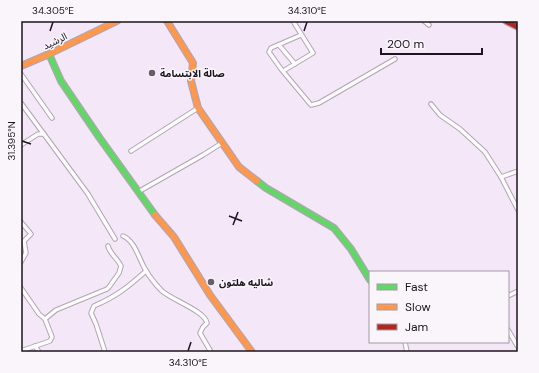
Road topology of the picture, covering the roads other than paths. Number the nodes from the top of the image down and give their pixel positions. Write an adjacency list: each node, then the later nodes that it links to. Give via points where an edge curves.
1 (117, 21): 10 (street, الرشيد)
2 (167, 21): 18 (street, via 193,63 191,81)
3 (293, 21): 8 (street)
4 (424, 21): 6 (street)
5 (506, 21): 7 (street)
6 (429, 25)
7 (518, 27)
8 (301, 35): 9 (street); 12 (street, via 313,53)
9 (279, 44): 12 (street); 14 (street, via 269,52)
10 (49, 54): 13 (street, الرشيد); 26 (street, via 62,81)
11 (395, 59): 14 (street, via 319,103 311,105)
12 (295, 64): 14 (street)
13 (21, 66)
14 (283, 72)
15 (21, 74): 19 (street)
16 (21, 103): 20 (street)
17 (431, 104): 25 (street, via 440,115 460,128 485,152)
18 (198, 108): 21 (street); 23 (street)
19 (52, 118)
20 (44, 134): 22 (street, via 38,134); 30 (street, via 88,194)
21 (222, 143): 26 (street); 34 (street, via 239,167 250,176 334,228)
22 (21, 146)
23 (131, 151)
24 (518, 171): 25 (street)
25 (501, 177): 27 (street)
26 (138, 192): 46 (street, via 174,237 210,295)
27 (518, 210)
28 (21, 222): 32 (street, via 31,234 24,241 26,253)
29 (123, 236): 33 (street, via 133,244)
30 (115, 240)
31 (108, 246): 38 (street, via 121,266 109,287 56,310)
32 (21, 262)
33 (146, 271): 44 (street, via 117,295 94,306 91,313); 45 (street, via 162,291 205,318 207,323 200,333)
34 (369, 278)
35 (21, 288): 38 (street)
36 (518, 291): 37 (street)
37 (509, 296)
38 (45, 319): 40 (street, via 51,339)
39 (509, 332): 41 (street)
40 (35, 346): 42 (street); 43 (street)
41 (518, 347)
42 (21, 351)
43 (39, 352)
44 (105, 352)
45 (211, 352)
46 (252, 352)

